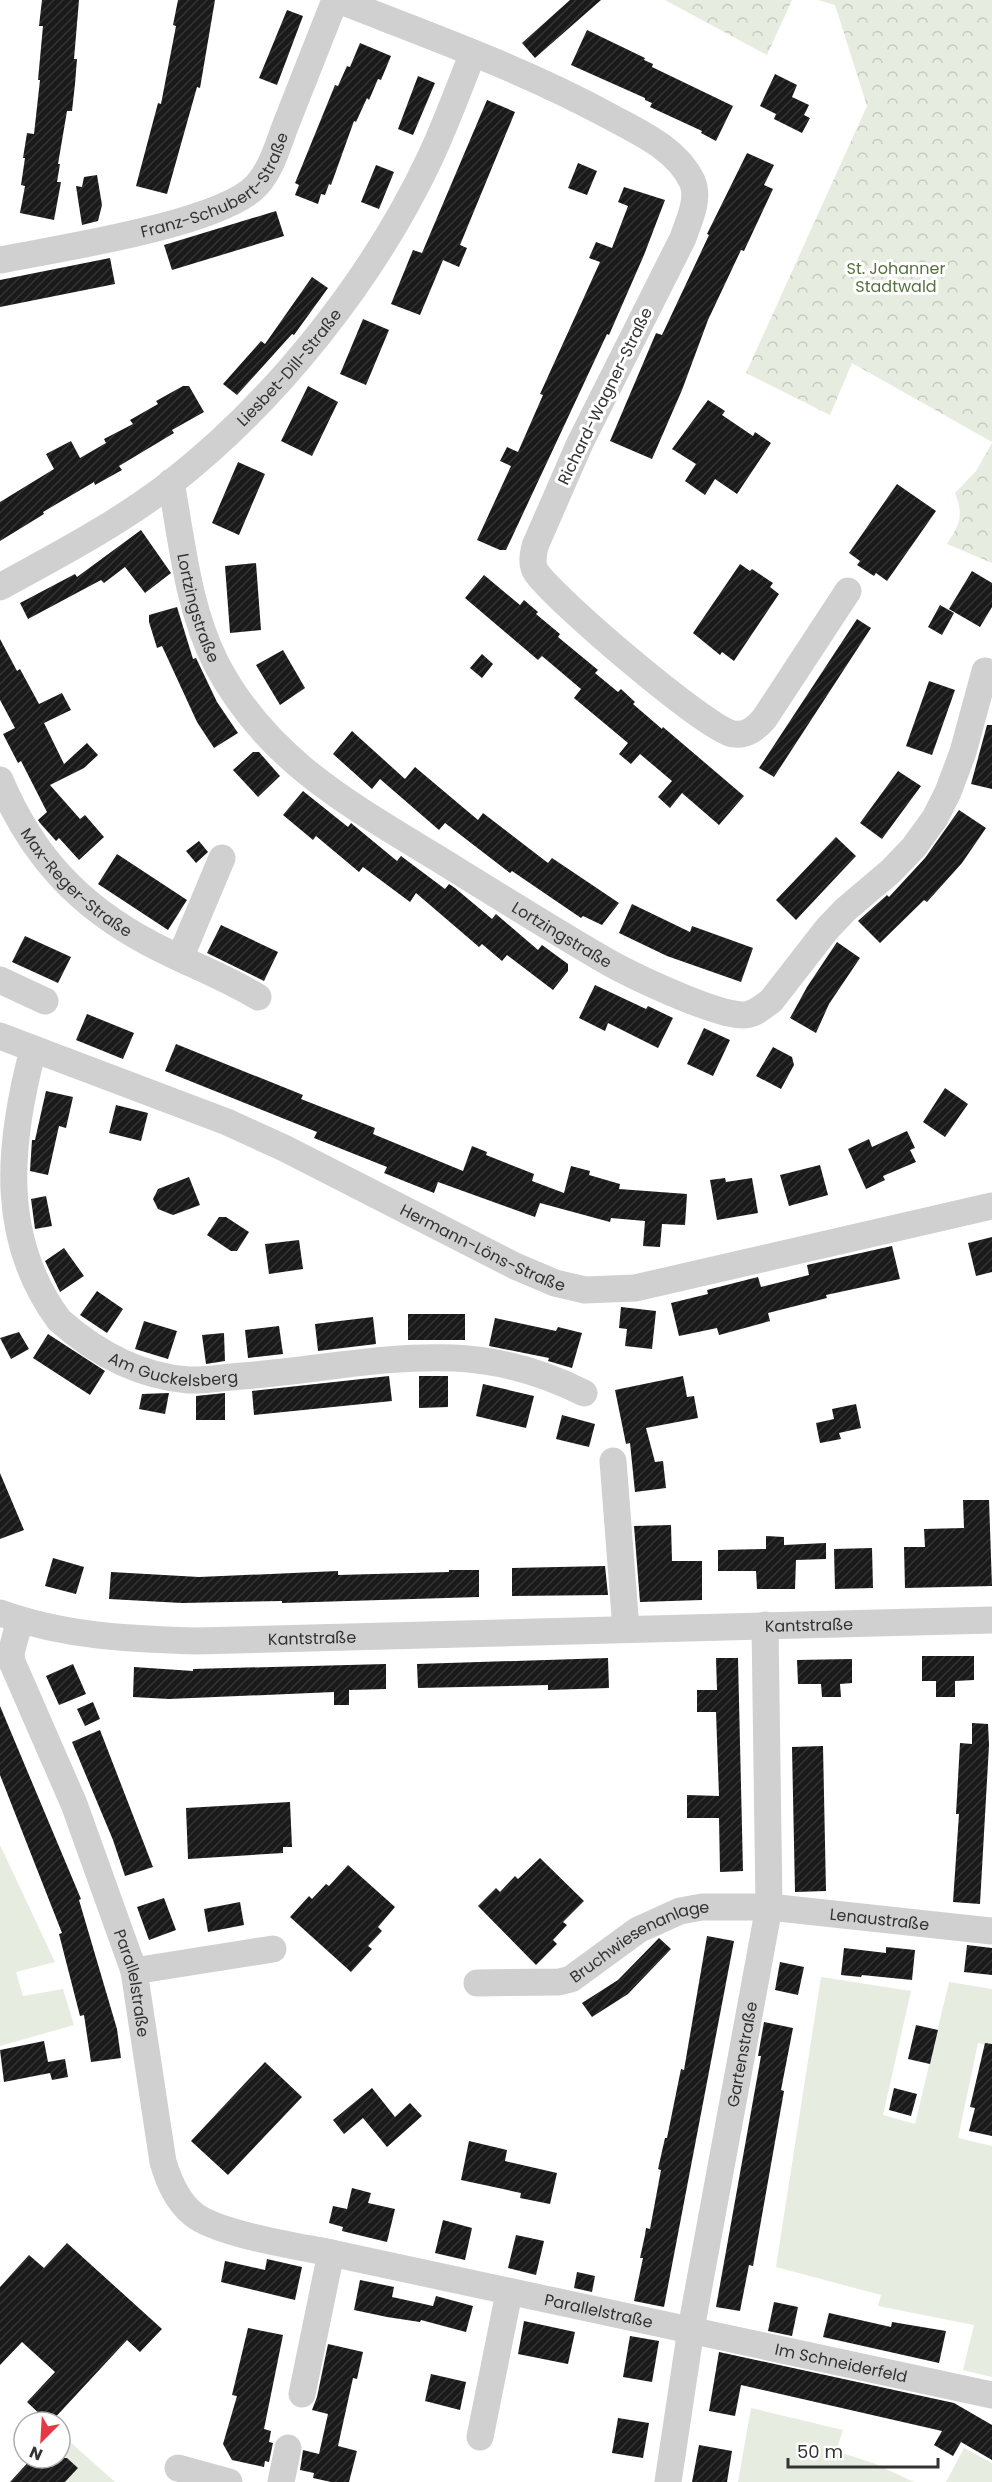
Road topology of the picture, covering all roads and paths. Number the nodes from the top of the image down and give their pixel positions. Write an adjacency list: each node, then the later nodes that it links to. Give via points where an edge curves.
1 (336, 0): 2 (street, Richard-Wagner-Straße); 3 (street, Franz-Schubert-Straße, via 267,170 246,195 177,222)
2 (473, 53): 4 (street, Liesbet-Dill-Straße, via 429,160 388,235 345,300 316,340 260,402); 6 (street, Richard-Wagner-Straße, via 570,94 650,139 685,169 695,195 683,238 540,532 532,557 537,574 585,621 673,695 733,734 747,733 764,719)
3 (0, 260)
4 (171, 482): 5 (street, Liesbet-Dill-Straße, via 110,525); 7 (street, Lortzingstraße, via 191,590 216,662 247,712 287,757 340,799 610,963 728,1012 756,1012 771,1001 839,916 914,848 948,792)
5 (0, 587)
6 (848, 591)
7 (985, 671)
8 (0, 780): 10 (street, Max-Reger-Straße, via 33,845 60,878 92,908)
9 (222, 858): 10 (street)
10 (180, 958): 12 (street, Max-Reger-Straße)
11 (0, 980): 13 (street)
12 (258, 997)
13 (45, 1001)
14 (0, 1036): 15 (street, Hermann-Löns-Straße)
15 (33, 1050): 16 (street, Hermann-Löns-Straße, via 227,1122 515,1266 555,1283 585,1290 635,1288); 17 (street, Am Guckelsberg, via 6,1156 2,1184 6,1229 23,1275 36,1296 94,1348 144,1371 190,1380 365,1362 483,1360 556,1379)
16 (992, 1206)
17 (584, 1393)
18 (613, 1461): 22 (street)
19 (10, 1617): 22 (street, Kantstraße, via 119,1639 196,1641); 26 (street, Parallelstraße, via 12,1662 74,1804)
20 (992, 1620): 21 (street, Kantstraße)
21 (765, 1625): 22 (street, Kantstraße); 23 (street, Gartenstraße)
22 (626, 1629)
23 (769, 1907): 24 (street, Lenaustraße); 27 (street, Bruchwiesenanlage, via 702,1907 680,1911 638,1930 571,1979); 30 (street, Gartenstraße)
24 (992, 1931)
25 (273, 1949): 26 (street)
26 (134, 1971): 28 (street, Parallelstraße, via 163,2162 172,2189 193,2215 215,2226)
27 (477, 1983)
28 (331, 2253): 29 (street, Parallelstraße); 31 (street)
29 (508, 2293): 30 (street, Parallelstraße); 33 (street)
30 (691, 2329): 32 (street, Im Schneiderfeld); 38 (street, Gartenstraße)
31 (302, 2394)
32 (992, 2396)
33 (480, 2437)
34 (288, 2448): 37 (street)
35 (178, 2468): 36 (street)
36 (229, 2482)
37 (281, 2482)
38 (668, 2482)

